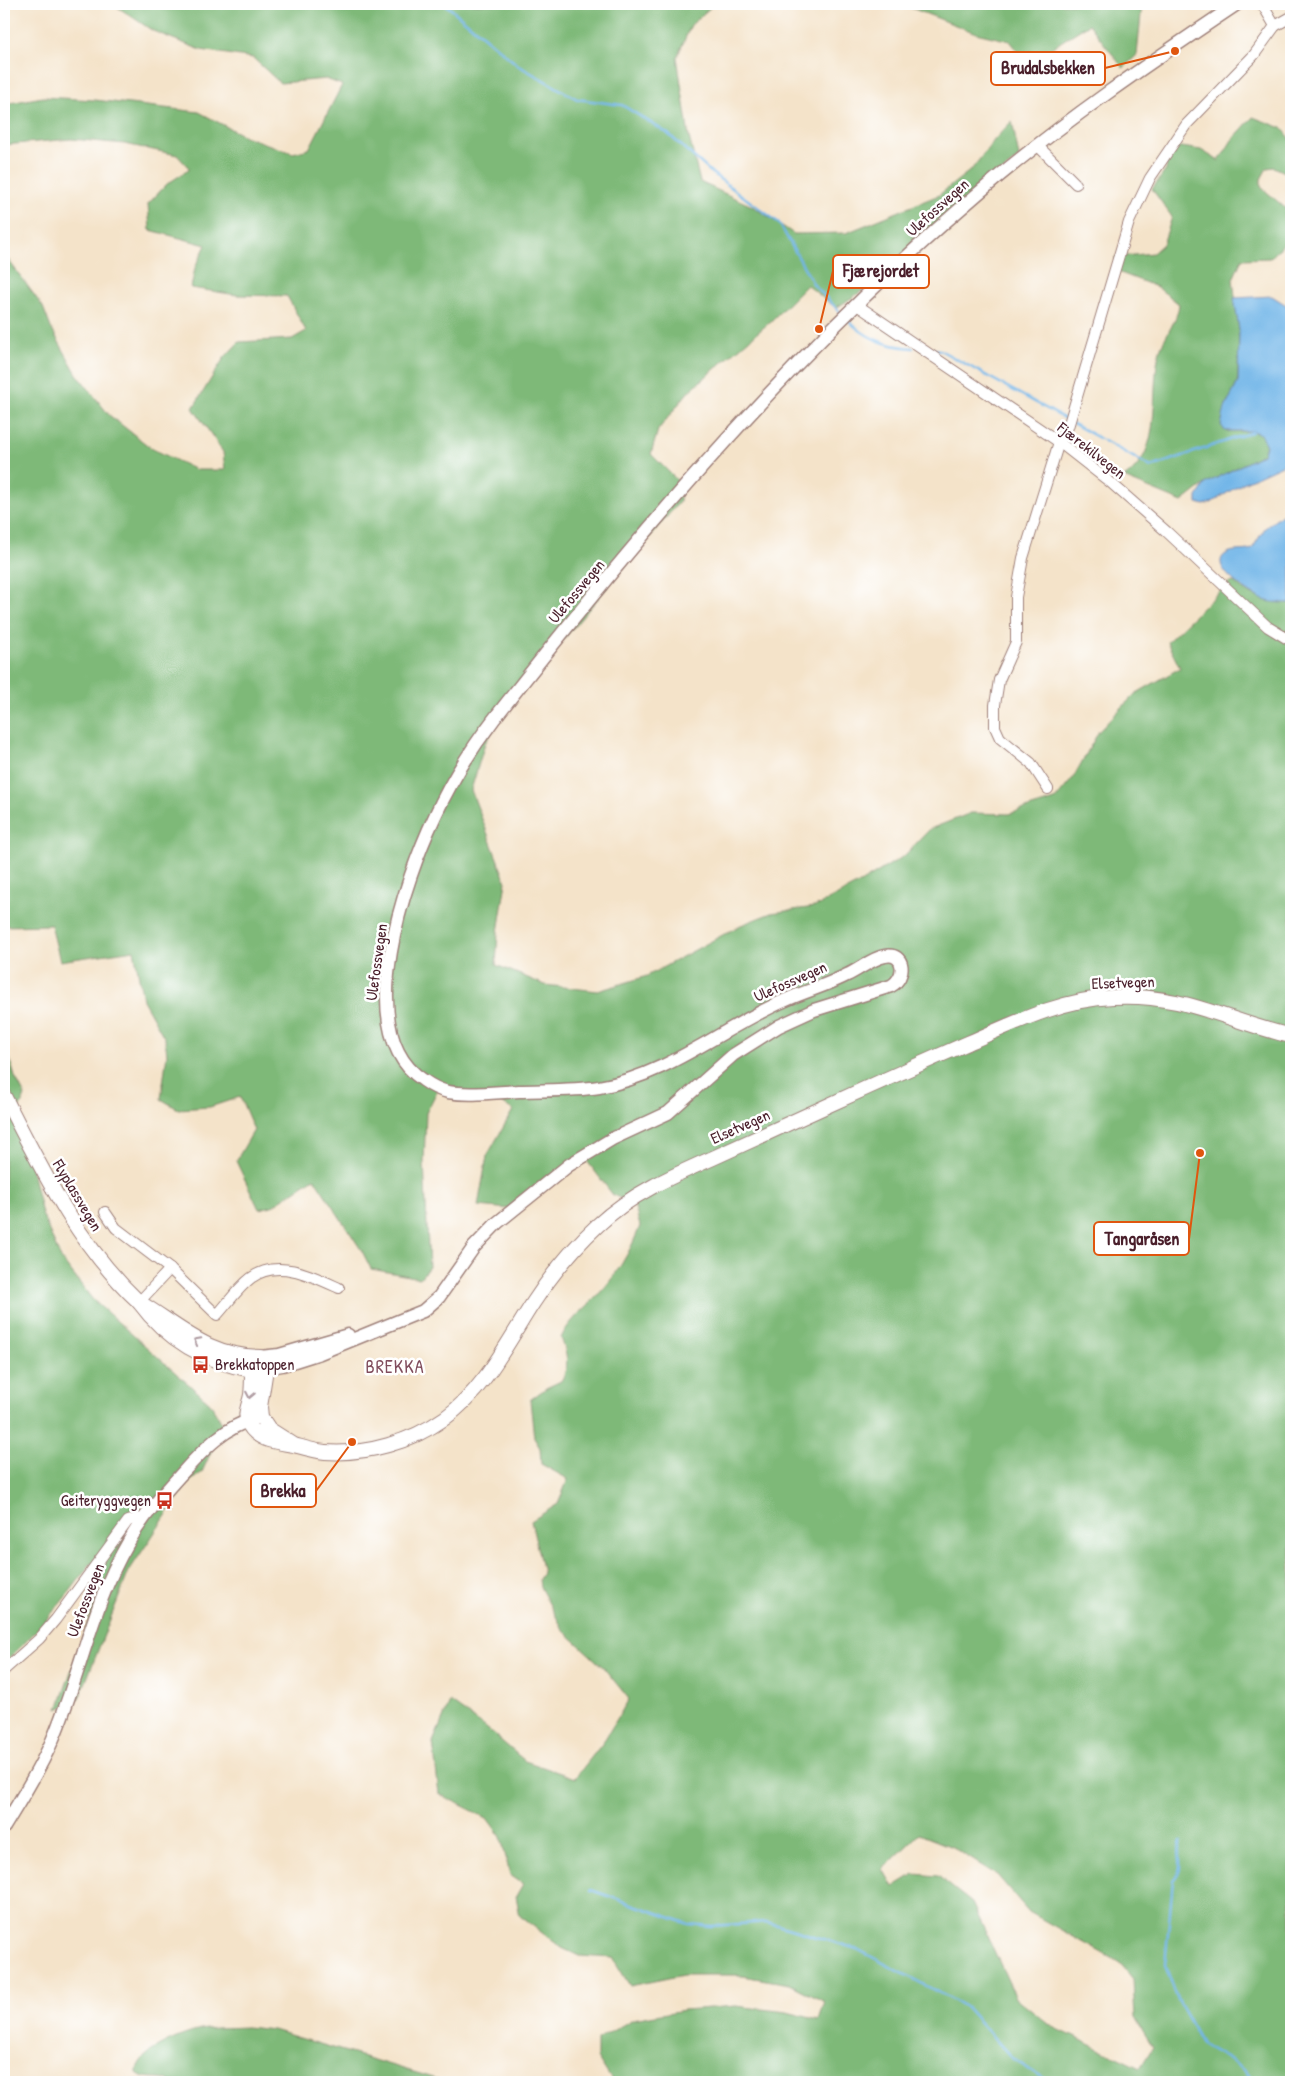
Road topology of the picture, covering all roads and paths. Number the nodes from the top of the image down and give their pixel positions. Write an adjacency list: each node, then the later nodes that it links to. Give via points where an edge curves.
1 (1237, 4): 5 (street, Ulefossvegen, via 1104,94)
2 (1262, 4): 4 (street)
3 (1291, 17): 4 (street)
4 (1275, 26): 8 (street, via 1254,55 1186,125 1140,197 1129,222 1068,427)
5 (1038, 145): 6 (street); 7 (street, Ulefossvegen, via 980,192)
6 (1076, 184)
7 (857, 305): 8 (street, Fjærekilvegen); 17 (street, Ulefossvegen, via 723,444 528,675 476,742 435,817 414,867 394,943 388,1014 397,1049 408,1067 439,1089 474,1093 583,1089 643,1075 681,1058 761,1012 848,975 882,956 892,956 900,961 901,978 891,986 797,1016 744,1046 668,1113 596,1147 545,1182 482,1238 430,1306 408,1319 328,1350)
8 (1059, 442): 9 (street, Fjærekilvegen, via 1160,526 1264,624); 10 (street, via 1023,558 1016,596 1016,642 999,680 995,705 995,727 1000,738 1031,763)
9 (1291, 640)
10 (1048, 789)
11 (1291, 1036): 18 (main road, Elsetvegen, via 1187,1003 1147,996 1108,997 1053,1008 667,1179 620,1206 556,1270 477,1388 436,1424 398,1442 354,1452 322,1452 279,1444 262,1437 256,1434)
12 (4, 1096): 16 (main road, Flyplassvegen, via 68,1216 101,1262)
13 (105, 1212): 14 (street, Flyplassvegen, via 116,1228)
14 (170, 1270): 15 (street, Flyplassvegen, via 217,1315 251,1278 270,1270 294,1271); 16 (street)
15 (339, 1288)
16 (139, 1302): 17 (main road, Flyplassvegen, via 188,1336)
17 (259, 1365): 18 (main road, via 246,1409)
18 (254, 1419): 19 (street, Ulefossvegen, via 218,1437)
19 (142, 1520): 20 (street, via 128,1521 56,1620); 21 (street, Ulefossvegen, via 107,1587 52,1741)
20 (4, 1670)
21 (4, 1827)

